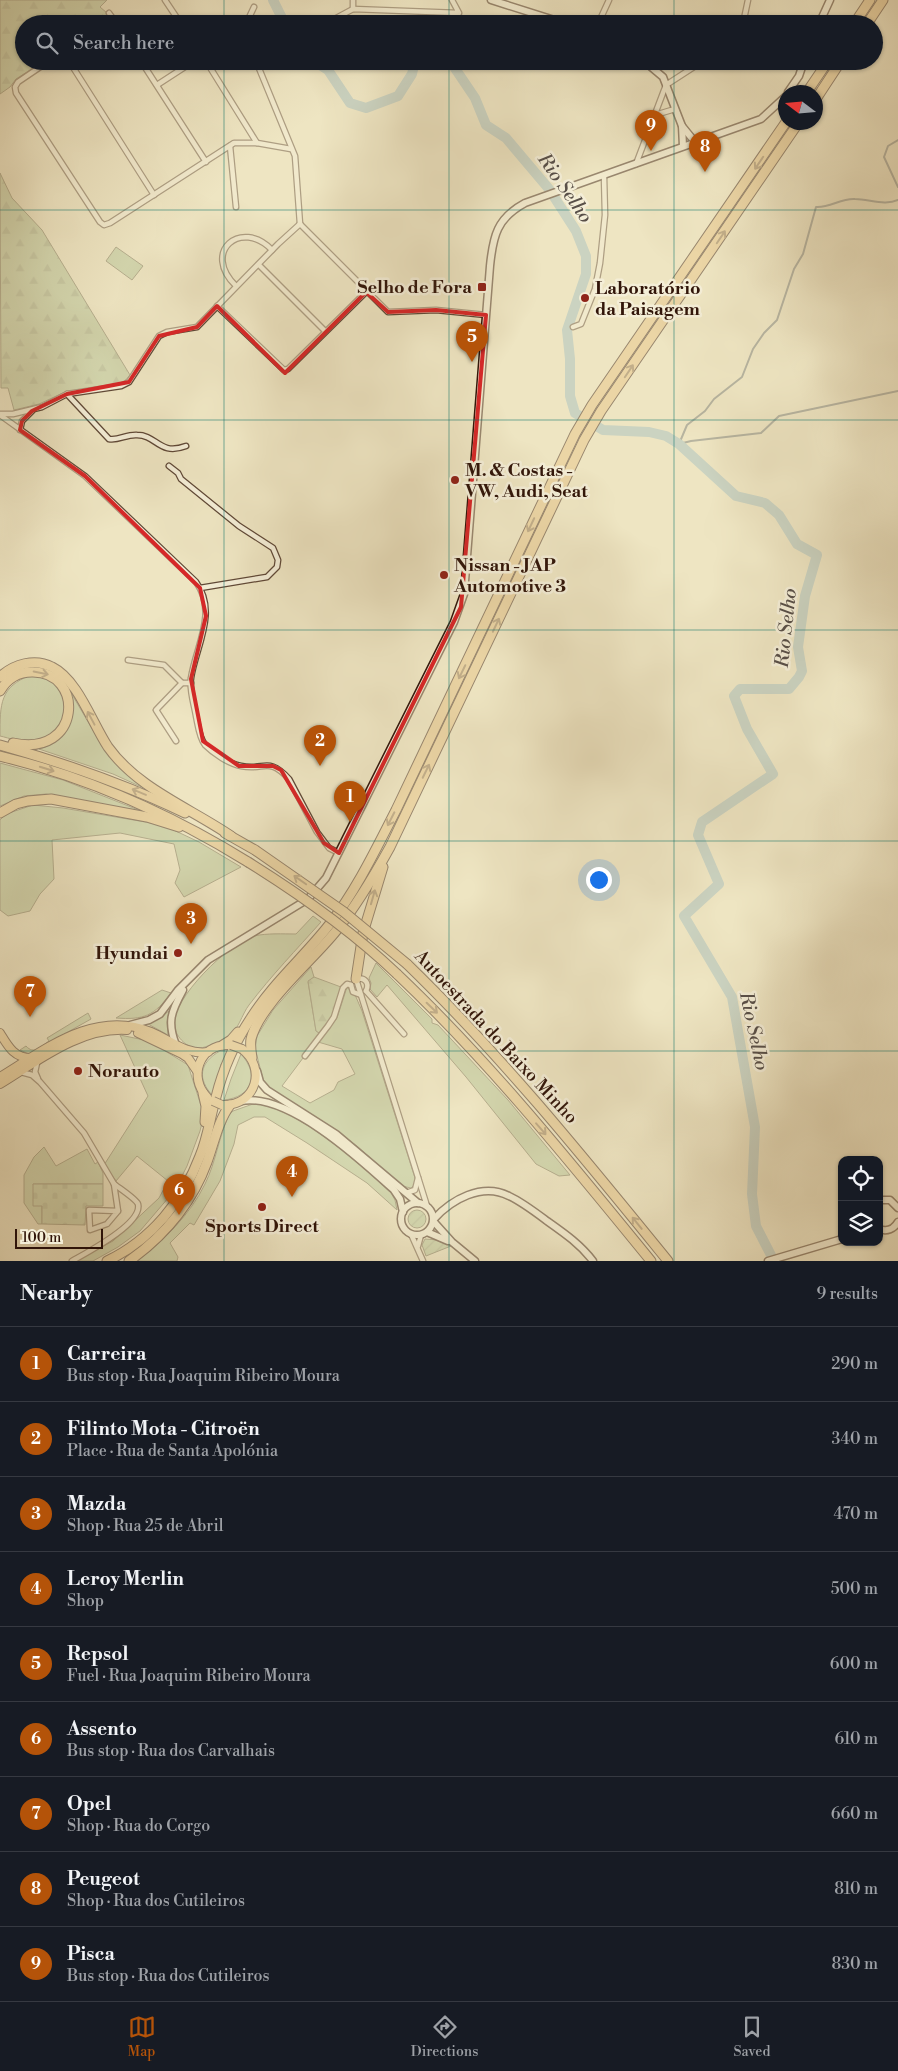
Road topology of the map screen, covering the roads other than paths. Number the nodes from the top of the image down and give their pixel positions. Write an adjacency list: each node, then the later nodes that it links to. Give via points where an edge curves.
1 (165, 0): 12 (street)
2 (353, 0): 11 (street)
3 (452, 0): 11 (street, via 459,13)
4 (491, 0): 15 (main road)
5 (609, 0): 16 (street)
6 (748, 0): 17 (street)
7 (830, 0): 18 (main road)
8 (870, 0): 19 (highway)
9 (883, 0): 20 (highway)
10 (254, 7): 13 (street)
11 (353, 9): 14 (street)
12 (175, 15)
13 (250, 15)
14 (341, 15)
15 (538, 15)
16 (602, 15)
17 (745, 15)
18 (824, 15)
19 (860, 15)
20 (873, 15)
21 (36, 70): 51 (street, via 18,82 16,92 100,222 110,224)
22 (75, 70): 51 (street)
23 (147, 70): 33 (street)
24 (180, 70): 33 (street)
25 (212, 70): 44 (street)
26 (260, 70): 47 (street)
27 (655, 70): 32 (main road)
28 (689, 70): 32 (street)
29 (801, 70): 34 (main road)
30 (822, 70): 35 (highway)
31 (835, 70): 36 (highway)
32 (666, 84): 38 (main road); 39 (street)
33 (157, 85): 48 (street)
34 (793, 85)
35 (812, 85)
36 (823, 88)
37 (778, 103): 43 (main road, via 761,119)
38 (675, 109): 39 (street); 40 (main road)
39 (654, 115): 49 (street)
40 (682, 126): 43 (main road); 46 (main road)
41 (781, 130): 83 (highway, one-way to 83, via 575,434 396,810)
42 (794, 130): 80 (highway, one-way to 42, via 584,440)
43 (695, 142): 46 (main road)
44 (257, 143): 45 (street, via 234,143); 47 (street)
45 (230, 146): 48 (street); 52 (street)
46 (683, 146): 49 (main road)
47 (291, 150): 53 (street, via 295,156)
48 (206, 162): 51 (street)
49 (636, 165): 50 (main road)
50 (604, 176): 59 (main road, via 536,199 510,213 495,233 491,248); 60 (street, via 604,232 597,281 581,324)
51 (154, 195)
52 (236, 207)
53 (300, 224): 54 (street); 57 (street)
54 (272, 250): 55 (street); 56 (street, via 250,238 230,243 222,257 222,268)
55 (259, 265): 56 (street); 61 (street)
56 (236, 286): 58 (street)
57 (366, 292): 59 (street, via 388,312 436,310); 61 (street)
58 (217, 306): 61 (street, via 284,370); 62 (street, via 196,327 159,336 129,382 113,388)
59 (486, 315): 81 (main road, via 461,607)
60 (573, 327)
61 (325, 332)
62 (67, 394): 63 (street); 67 (street, via 109,439 136,434 167,448)
63 (33, 410): 64 (street); 65 (street); 66 (street, via 22,421)
64 (0, 414): 65 (street)
65 (11, 423): 66 (street)
66 (20, 430): 69 (street, via 85,476)
67 (186, 446)
68 (170, 466): 69 (street, via 181,479 239,526 273,548 278,560 277,567 267,577)
69 (200, 588): 73 (street, via 206,616)
70 (128, 660): 72 (street, via 164,665)
71 (0, 677): 79 (highway, one-way to 71, via 155,789 126,766 110,749 76,690 58,670 44,664 26,663 11,668)
72 (182, 683): 73 (street); 75 (street, via 156,710)
73 (191, 683): 81 (street, via 198,724 206,745 239,766 273,766 281,770 324,843)
74 (0, 690): 76 (highway, one-way to 76, via 18,674 44,673 62,686 69,705 66,723 52,740 34,745)
75 (176, 741)
76 (0, 743): 79 (highway, Autoestrada do Baixo Minho, one-way to 76, via 126,786)
77 (0, 756): 82 (highway, Autoestrada do Baixo Minho, one-way to 82, via 64,774 129,798 181,822)
78 (0, 813): 82 (highway, via 28,800 63,801 159,820)
79 (230, 836): 135 (highway, Autoestrada do Baixo Minho, one-way to 79, bridge, via 577,1149 480,1039 407,964 337,907)
80 (390, 847): 84 (highway); 86 (highway, one-way to 80, via 363,934)
81 (340, 851): 85 (main road, via 326,878 308,899 208,960)
82 (234, 853): 134 (highway, Autoestrada do Baixo Minho, one-way to 134, bridge, via 317,908 370,949 437,1012 567,1159)
83 (346, 900): 93 (highway, via 260,997); 128 (highway, via 330,924 264,999 240,1036 222,1077 201,1155 177,1201 135,1245)
84 (354, 906): 97 (highway, via 265,1012 251,1040); 129 (highway, via 255,1019 227,1078 205,1156 192,1186 172,1216)
85 (189, 979): 89 (main road, via 160,1014); 92 (main road, via 170,1021)
86 (354, 982): 87 (street, via 361,978 366,981); 88 (street); 88 (street, via 353,992); 96 (street, via 343,988 334,1017)
87 (366, 991): 88 (street); 91 (street)
88 (360, 995): 109 (street)
89 (130, 1025): 92 (main road, via 153,1032); 98 (main road, via 92,1028 72,1036)
90 (0, 1033): 94 (main road)
91 (404, 1034)
92 (176, 1045): 95 (main road, via 192,1052)
93 (227, 1045): 95 (main road); 97 (main road, bridge, via 242,1049)
94 (12, 1052): 98 (main road); 99 (main road)
95 (208, 1052): 100 (main road)
96 (305, 1056)
97 (252, 1058): 102 (main road)
98 (35, 1060): 99 (main road); 100 (main road, via 93,1033 116,1029 151,1038 188,1058); 101 (main road); 104 (street, via 35,1072)
99 (10, 1071): 103 (main road)
100 (197, 1071): 106 (main road)
101 (20, 1072): 104 (street, via 32,1074); 105 (main road)
102 (257, 1072): 107 (main road, via 253,1089); 111 (main road, via 266,1090 336,1134)
103 (0, 1077)
104 (40, 1082): 110 (street, via 84,1133)
105 (0, 1084)
106 (203, 1093): 108 (main road, bridge, via 212,1101); 128 (highway, via 204,1128 194,1160 181,1185 149,1227)
107 (241, 1101): 108 (main road); 118 (main road, via 256,1099 274,1104 334,1139 394,1190)
108 (227, 1105): 130 (highway, via 206,1165 185,1205 161,1234)
109 (419, 1177): 111 (street, via 415,1190); 116 (street)
110 (114, 1184): 117 (street); 127 (street, via 136,1200 137,1212 109,1240)
111 (406, 1194): 114 (main road)
112 (883, 1199): 113 (main road)
113 (897, 1202)
114 (418, 1203): 116 (main road); 118 (main road)
115 (446, 1206): 116 (main road); 119 (main road); 133 (main road, via 482,1191 508,1195 567,1235)
116 (428, 1207): 119 (main road)
117 (118, 1211): 117 (street, via 89,1210 90,1230 107,1224)
118 (403, 1212): 122 (main road, via 403,1226)
119 (434, 1220): 123 (main road); 125 (main road)
120 (897, 1224): 121 (main road)
121 (883, 1230)
122 (411, 1234): 123 (main road); 126 (street)
123 (424, 1234): 125 (main road); 126 (street)
124 (838, 1240): 136 (main road)
125 (452, 1242): 132 (main road)
126 (418, 1247): 131 (street)
127 (72, 1261)
128 (105, 1261)
129 (122, 1261)
130 (129, 1261)
131 (424, 1261)
132 (475, 1261)
133 (593, 1261)
134 (651, 1261)
135 (668, 1261)
136 (768, 1261)

